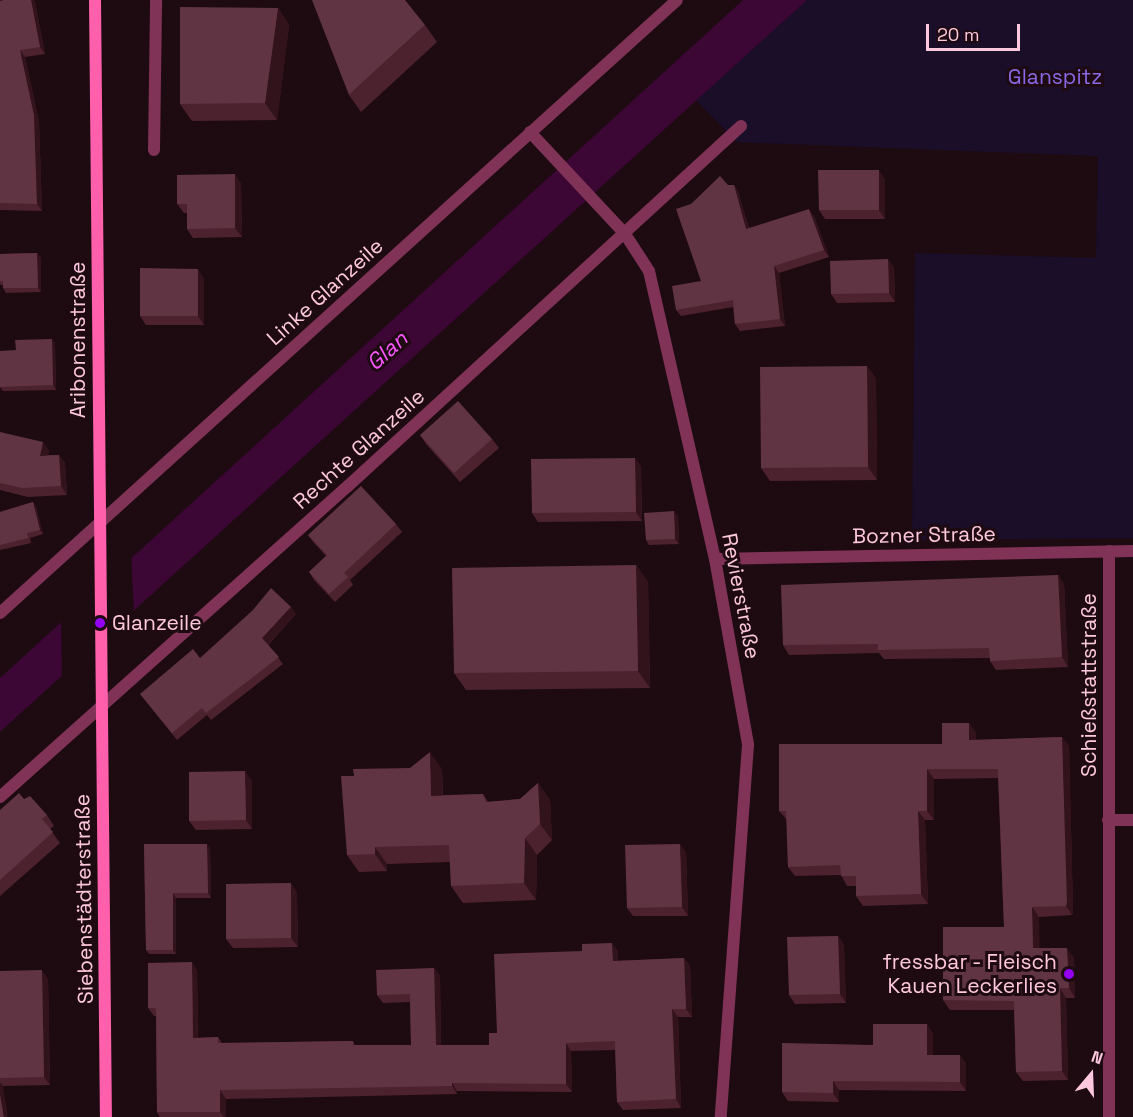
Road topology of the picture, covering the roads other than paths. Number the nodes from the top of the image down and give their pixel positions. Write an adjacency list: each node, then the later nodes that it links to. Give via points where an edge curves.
1 (95, 0): 8 (street, Aribonenstraße)
2 (156, 0): 6 (street)
3 (677, 0): 5 (street, Linke Glanzeile)
4 (741, 126): 7 (street, Rechte Glanzeile)
5 (530, 132): 7 (street, Revierstraße); 8 (street, Linke Glanzeile)
6 (154, 150)
7 (626, 234): 11 (street, Revierstraße, via 649,271); 14 (street, Rechte Glanzeile)
8 (98, 524): 12 (street, Linke Glanzeile); 13 (street, Aribonenstraße)
9 (1133, 550): 10 (street, Bozner Straße)
10 (1109, 551): 11 (street, Bozner Straße); 16 (street, Schießstattstraße)
11 (715, 559): 19 (street, Revierstraße, via 748,745)
12 (0, 613)
13 (101, 680): 14 (street, Siebenstädterstraße)
14 (102, 706): 15 (street, Rechte Glanzeile); 18 (street, Siebenstädterstraße)
15 (0, 797)
16 (1108, 820): 17 (street); 20 (street, Schießstattstraße)
17 (1133, 820)
18 (106, 1117)
19 (721, 1117)
20 (1109, 1117)

